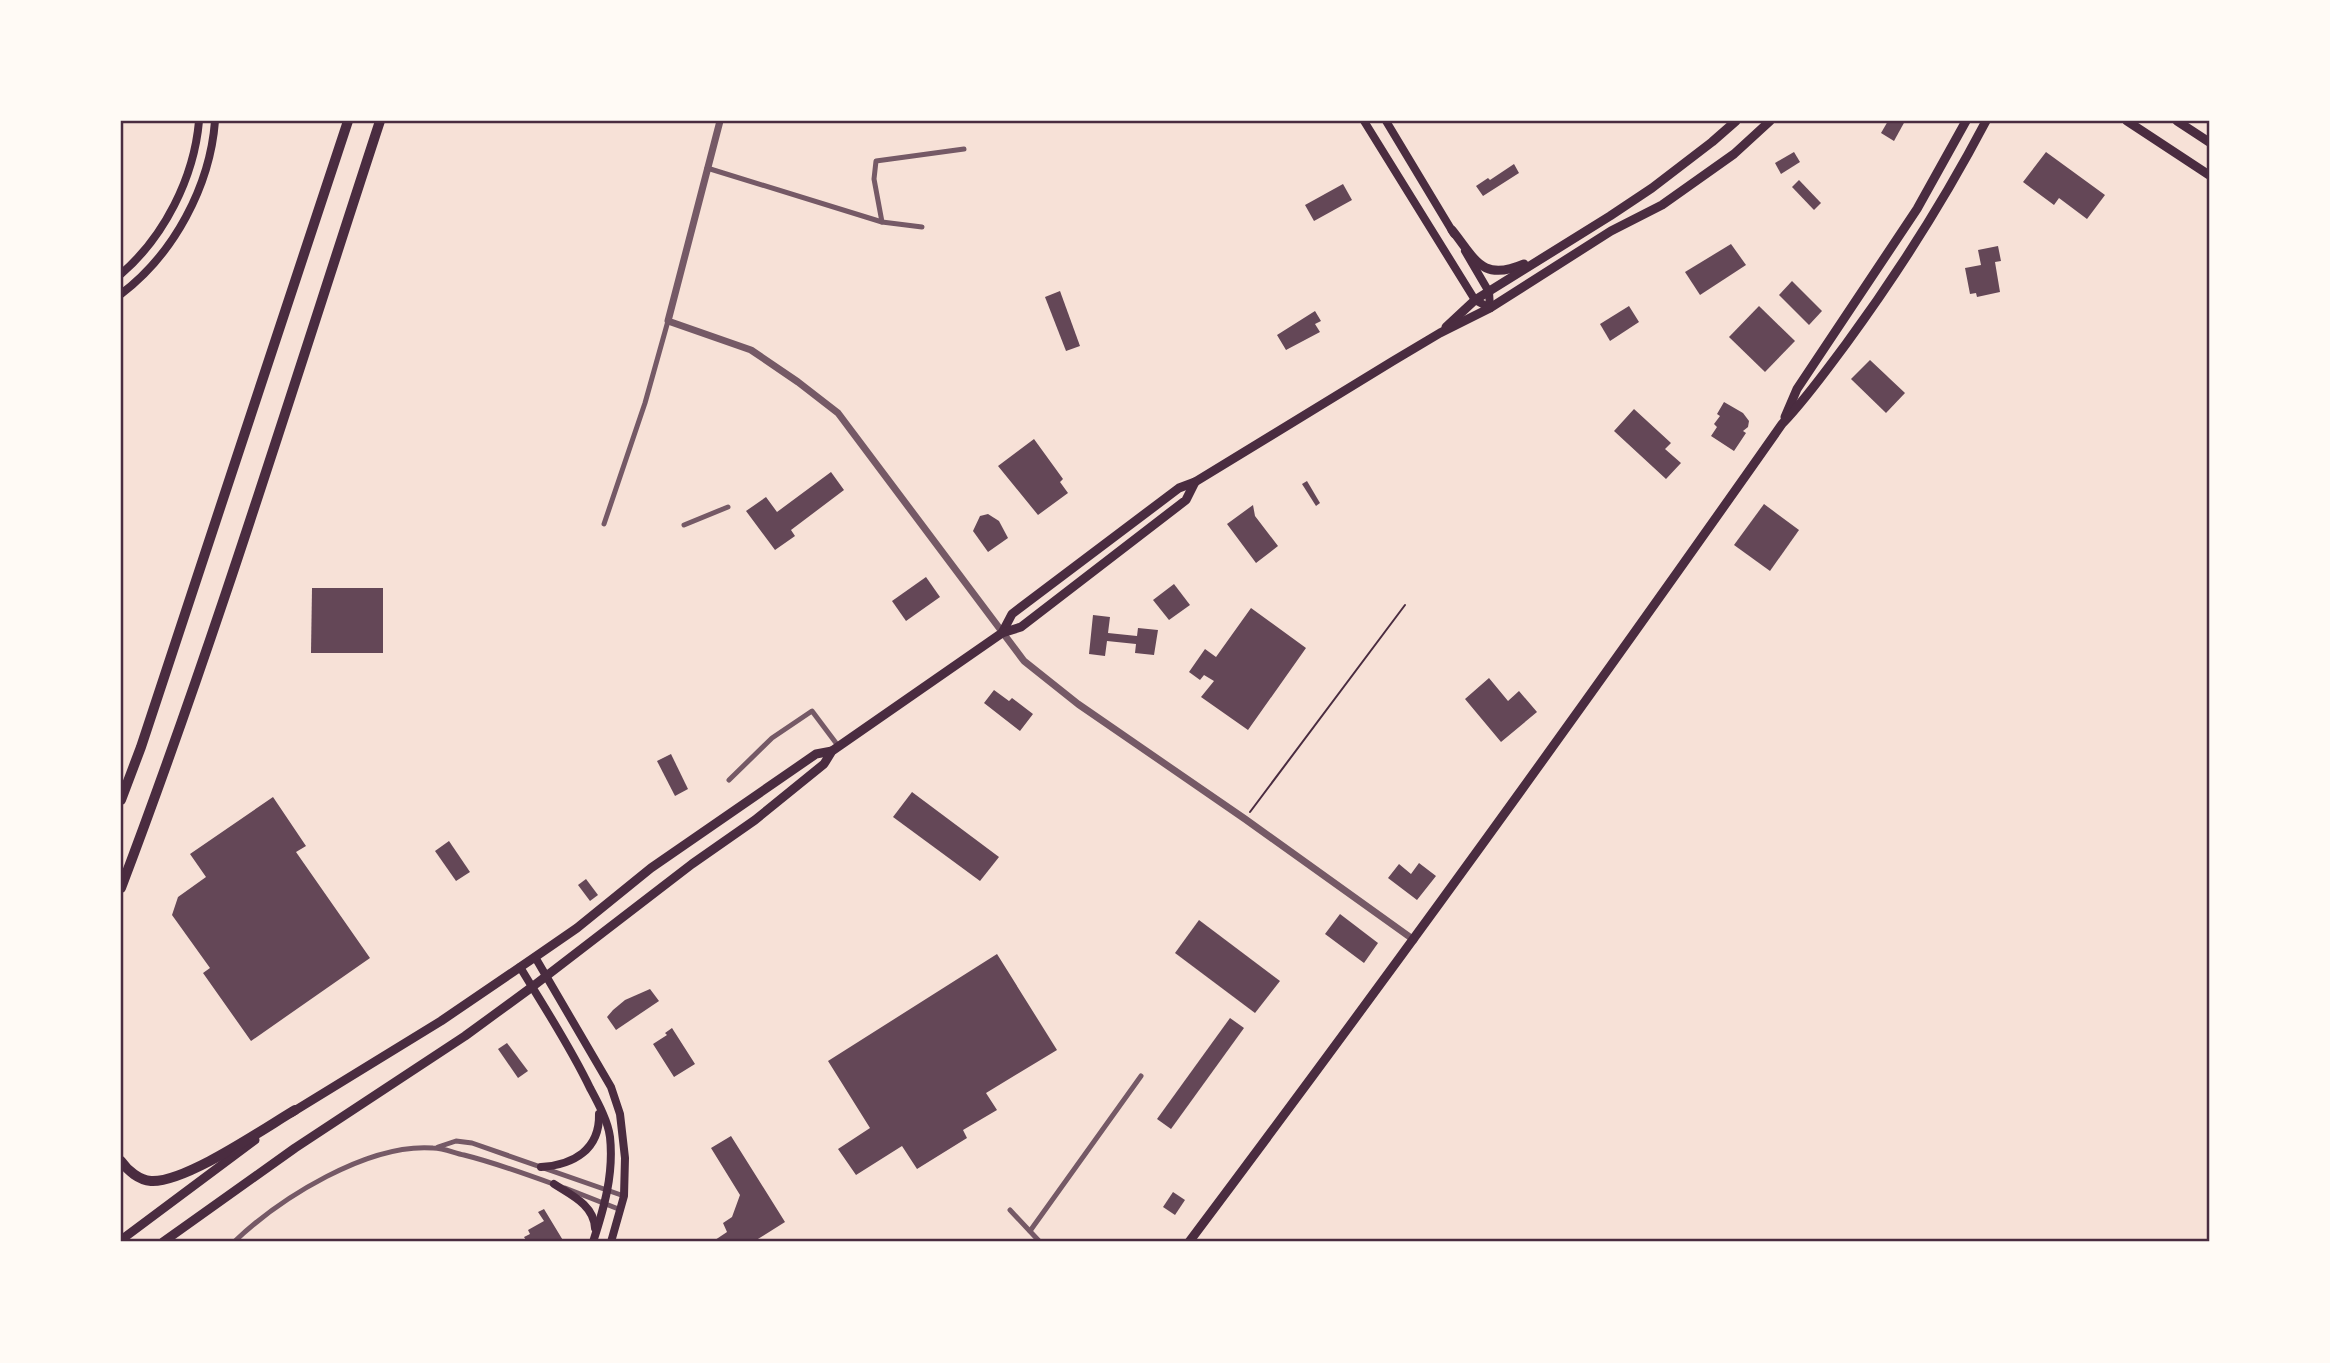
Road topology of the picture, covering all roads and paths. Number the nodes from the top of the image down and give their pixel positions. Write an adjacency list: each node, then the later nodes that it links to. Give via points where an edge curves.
1 (199, 121): 22 (main road, via 192,159 166,220)
2 (215, 121): 24 (main road, via 207,169 189,210 159,257)
3 (348, 121): 38 (highway)
4 (380, 121): 40 (highway, via 220,608)
5 (720, 121): 16 (street)
6 (1364, 121): 25 (main road)
7 (1386, 121): 20 (main road)
8 (1736, 121): 21 (main road, via 1652,188)
9 (1770, 121): 26 (main road, via 1734,154 1662,205 1611,231)
10 (1966, 121): 29 (main road, via 1917,209 1797,389)
11 (1986, 121): 29 (main road, via 1882,296)
12 (2127, 121): 17 (main road)
13 (2177, 121): 14 (main road)
14 (2209, 142)
15 (964, 149): 18 (street, via 876,160 874,179)
16 (707, 168): 18 (street); 27 (street)
17 (2209, 174)
18 (882, 222): 19 (street)
19 (922, 228)
20 (1452, 230): 21 (main road, via 1490,271 1509,271); 23 (main road)
21 (1551, 253): 23 (main road)
22 (121, 274)
23 (1489, 292): 25 (main road); 26 (main road)
24 (121, 294)
25 (1475, 300): 26 (main road); 28 (main road)
26 (1490, 308): 28 (main road)
27 (668, 321): 32 (street); 35 (street, via 751,350 838,414)
28 (1440, 333): 30 (main road)
29 (1782, 424): 41 (main road)
30 (1195, 482): 35 (main road, via 1178,488 1012,614); 35 (main road, via 1186,500 1021,627)
31 (728, 507): 33 (street)
32 (604, 524)
33 (684, 525)
34 (1405, 605): 39 (path)
35 (1002, 633): 36 (main road); 39 (street, via 1024,661 1078,704)
36 (836, 749): 37 (street, via 813,711 772,738); 42 (main road, via 817,754 651,869); 44 (main road, via 755,820)
37 (729, 780)
38 (121, 800)
39 (1245, 819): 41 (street)
40 (121, 888)
41 (1414, 940): 65 (main road)
42 (535, 957): 43 (main road); 44 (main road)
43 (520, 967): 45 (main road); 48 (main road)
44 (547, 976): 45 (main road); 54 (main road, via 611,1087 625,1158)
45 (532, 987): 47 (main road); 61 (main road)
46 (1141, 1076): 58 (street)
47 (598, 1104): 51 (main road, via 599,1122 589,1149 566,1163); 53 (main road, via 610,1135)
48 (295, 1110): 50 (highway, via 191,1171 164,1180 136,1176); 60 (main road)
49 (436, 1148): 51 (street, via 456,1141 472,1143); 52 (street); 62 (street, via 396,1150 348,1167 284,1203)
50 (121, 1161)
51 (541, 1167): 53 (street)
52 (554, 1184): 55 (street); 59 (main road, via 592,1213)
53 (608, 1191): 54 (street); 55 (main road)
54 (624, 1196): 56 (main road)
55 (605, 1202): 56 (street); 59 (main road)
56 (621, 1210): 63 (main road)
57 (1010, 1210): 58 (street)
58 (1030, 1231): 64 (street)
59 (594, 1239)
60 (121, 1240)
61 (163, 1242)
62 (234, 1242)
63 (611, 1242)
64 (1038, 1242)
65 (1189, 1242)

